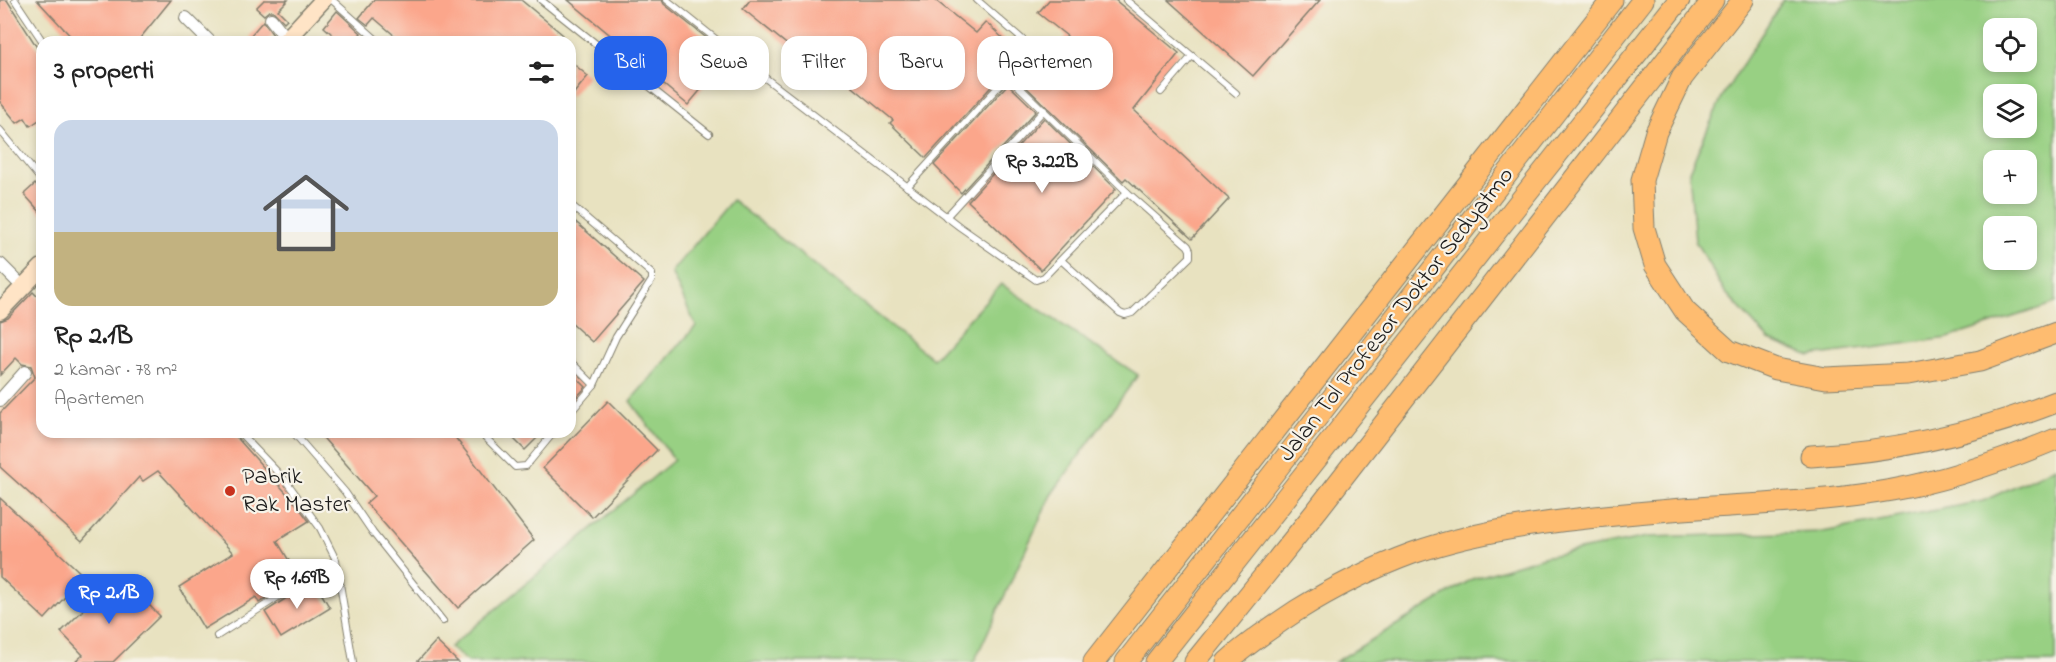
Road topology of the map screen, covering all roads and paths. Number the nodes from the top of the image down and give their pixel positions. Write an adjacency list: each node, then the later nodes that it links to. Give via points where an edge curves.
1 (15, 0): 15 (lane)
2 (323, 0): 18 (main road)
3 (332, 0): 19 (lane)
4 (541, 0): 28 (lane)
5 (667, 0): 30 (lane)
6 (977, 0): 20 (lane)
7 (1126, 0): 21 (lane)
8 (1612, 0): 58 (highway, Jalan Tol Profesor Doktor Sedyatmo)
9 (1643, 0): 59 (highway, Jalan Tol Profesor Doktor Sedyatmo)
10 (1679, 0): 60 (highway, Jalan Tol Profesor Doktor Sedyatmo)
11 (1713, 0): 61 (highway)
12 (1743, 0): 39 (highway, via 1682,78 1656,132 1642,180 1644,228 1655,265 1685,311 1729,351 1776,369 1826,378 1908,374 1980,361)
13 (186, 18): 16 (street)
14 (271, 19): 17 (street)
15 (39, 36)
16 (204, 36)
17 (283, 36)
18 (290, 36)
19 (372, 36)
20 (1018, 36)
21 (1192, 56): 24 (lane); 25 (lane)
22 (995, 90): 30 (lane)
23 (1023, 90): 26 (lane)
24 (1161, 92)
25 (1236, 93)
26 (1044, 110): 31 (lane); 33 (lane)
27 (0, 130): 29 (lane)
28 (709, 134)
29 (36, 174)
30 (907, 187): 33 (lane)
31 (1127, 192): 34 (lane); 34 (lane, via 1188,246 1190,257 1132,313 1125,315)
32 (576, 209): 43 (lane, via 652,274)
33 (946, 217): 34 (lane, via 1036,280)
34 (1061, 260)
35 (0, 264): 37 (street)
36 (36, 273): 37 (main road)
37 (23, 287): 38 (main road)
38 (0, 311)
39 (2056, 333)
40 (576, 367): 43 (lane)
41 (25, 372): 44 (street)
42 (0, 379): 44 (street)
43 (594, 385): 47 (lane)
44 (10, 388): 45 (street)
45 (0, 400)
46 (2056, 402): 53 (highway, via 1981,429 1936,440 1862,453)
47 (576, 406)
48 (245, 438): 54 (lane, via 286,482 320,528)
49 (298, 438): 55 (lane, via 345,492)
50 (486, 438): 51 (lane, via 515,467 526,466)
51 (549, 438)
52 (2056, 439): 62 (highway, via 1976,469 1893,490 1572,520 1462,539 1367,571 1274,625)
53 (1811, 456)
54 (336, 560): 56 (lane); 57 (lane)
55 (443, 621)
56 (217, 636)
57 (353, 662)
58 (1094, 662)
59 (1126, 662)
60 (1156, 662)
61 (1195, 662)
62 (1227, 662)

